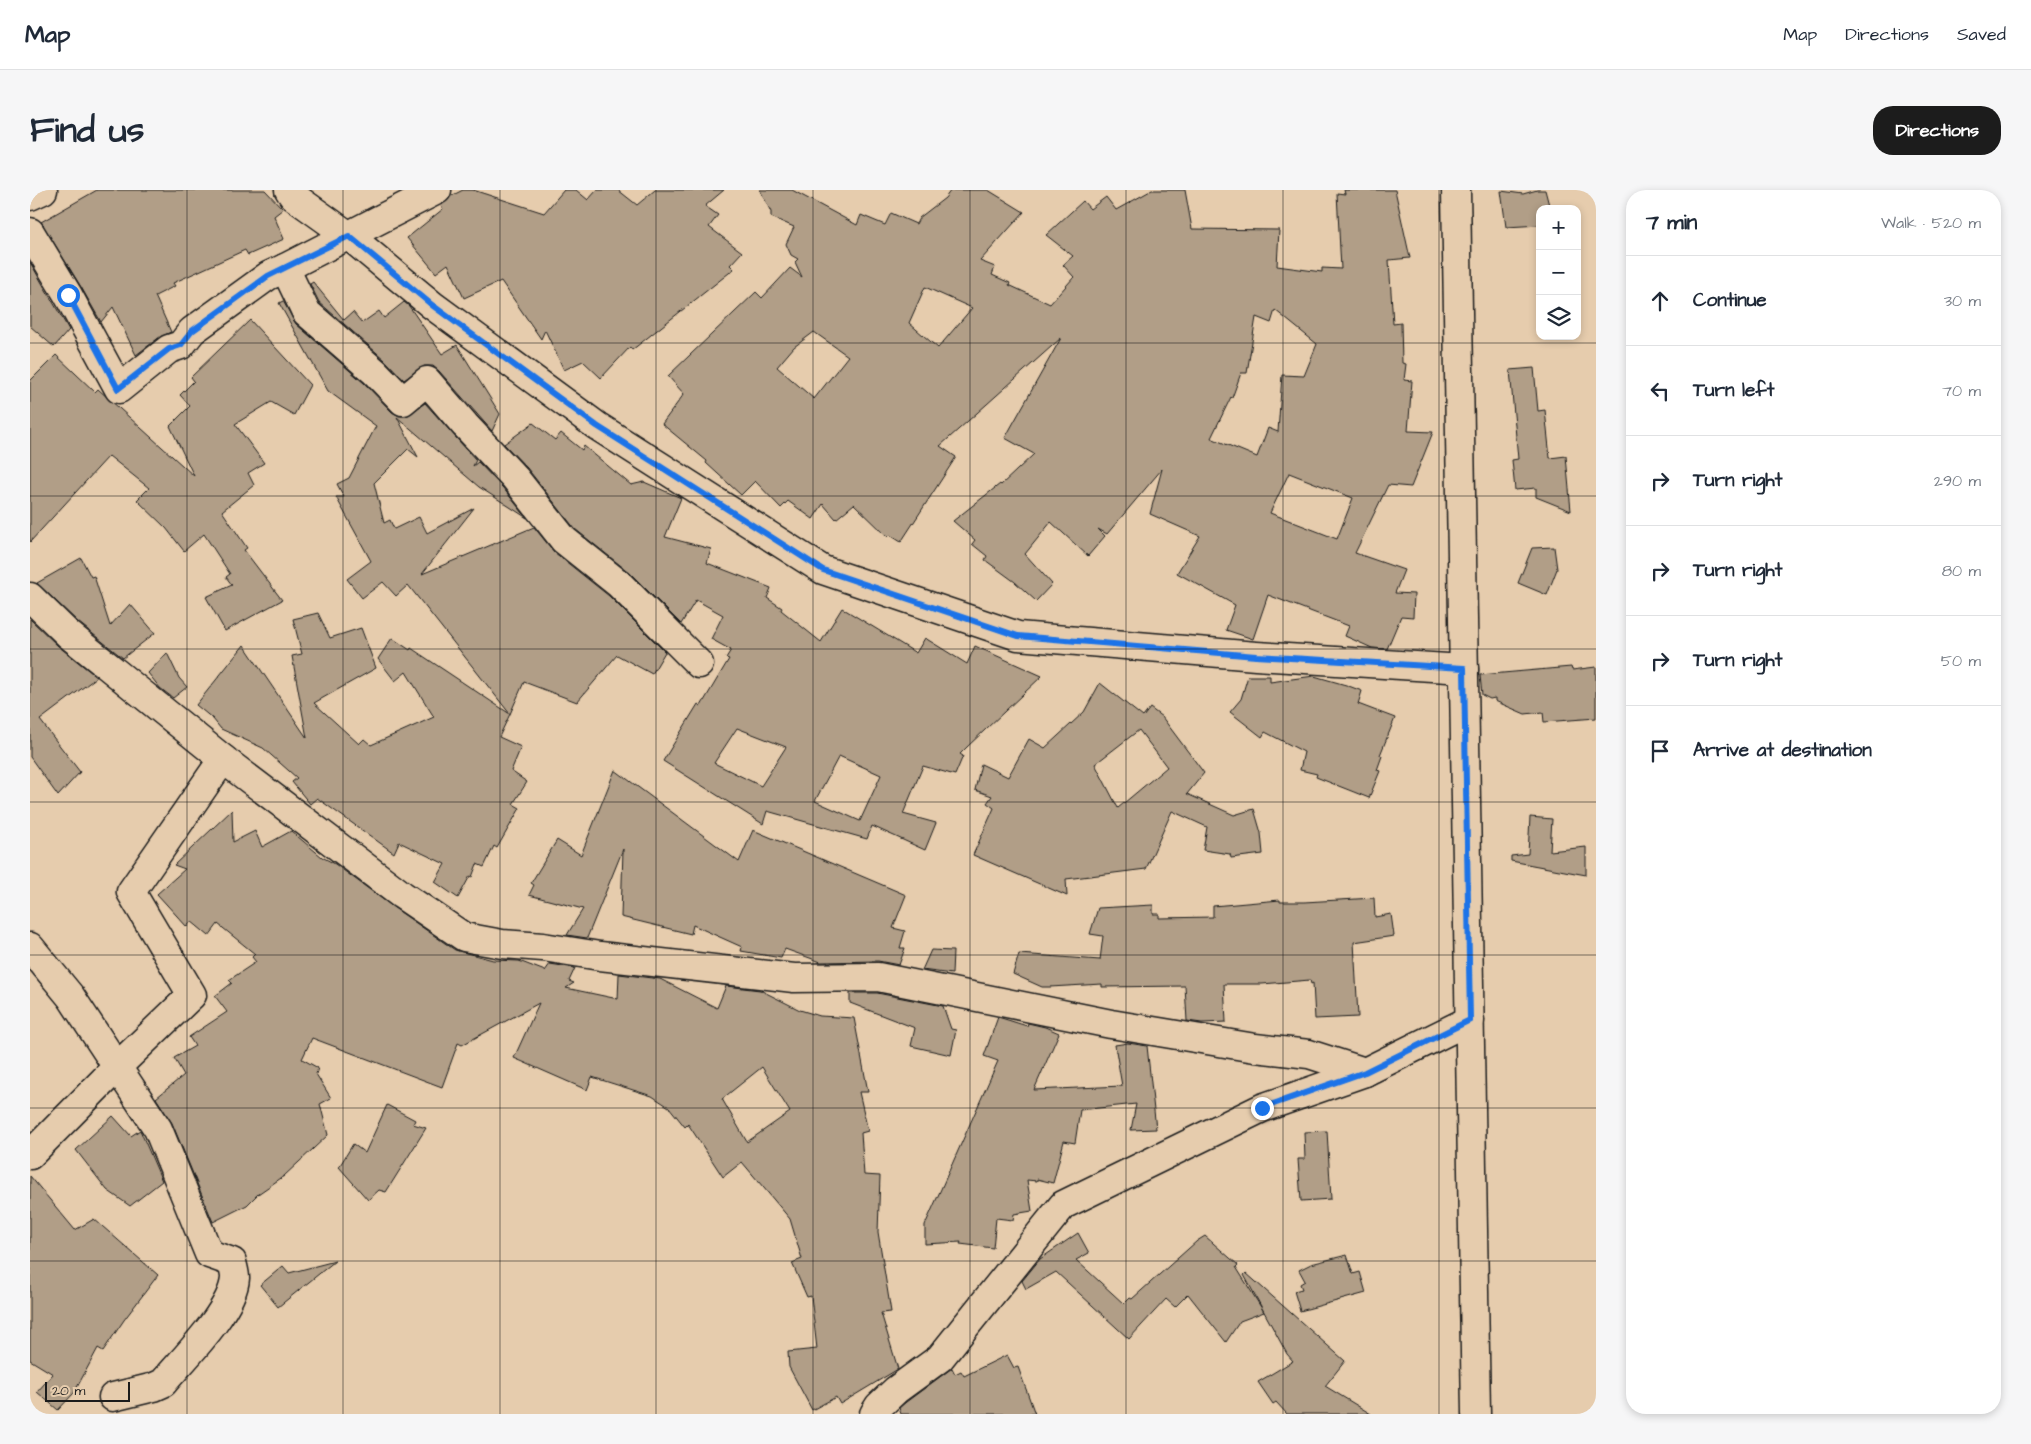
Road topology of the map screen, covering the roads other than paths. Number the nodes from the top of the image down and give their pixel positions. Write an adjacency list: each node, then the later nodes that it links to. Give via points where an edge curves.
1 (43, 190): 5 (street)
2 (288, 190): 7 (street)
3 (437, 190): 7 (street)
4 (1456, 190): 11 (street)
5 (30, 196)
6 (30, 232): 8 (street, via 118,389 169,349 181,345 192,331 222,309 268,276)
7 (349, 236): 8 (street); 11 (street, via 432,305 597,426 823,570 1018,636 1256,656)
8 (285, 268): 10 (street, via 306,312 403,401 427,381 515,478 564,540 619,584)
9 (30, 597): 12 (street, via 68,634)
10 (699, 664)
11 (1464, 668): 14 (street)
12 (223, 759): 15 (street, via 131,892 192,995); 16 (street, via 402,895 464,937 794,978 878,977 1111,1024 1309,1054)
13 (30, 947): 15 (street, via 71,997)
14 (1470, 1020): 16 (street); 20 (street)
15 (117, 1067): 17 (street); 18 (street, via 158,1129 209,1254 232,1262 235,1278 219,1316 163,1383)
16 (1365, 1072): 19 (street, via 1262,1108 1063,1205 940,1358 896,1390)
17 (30, 1155)
18 (112, 1397)
19 (874, 1414)
20 (1476, 1414)

